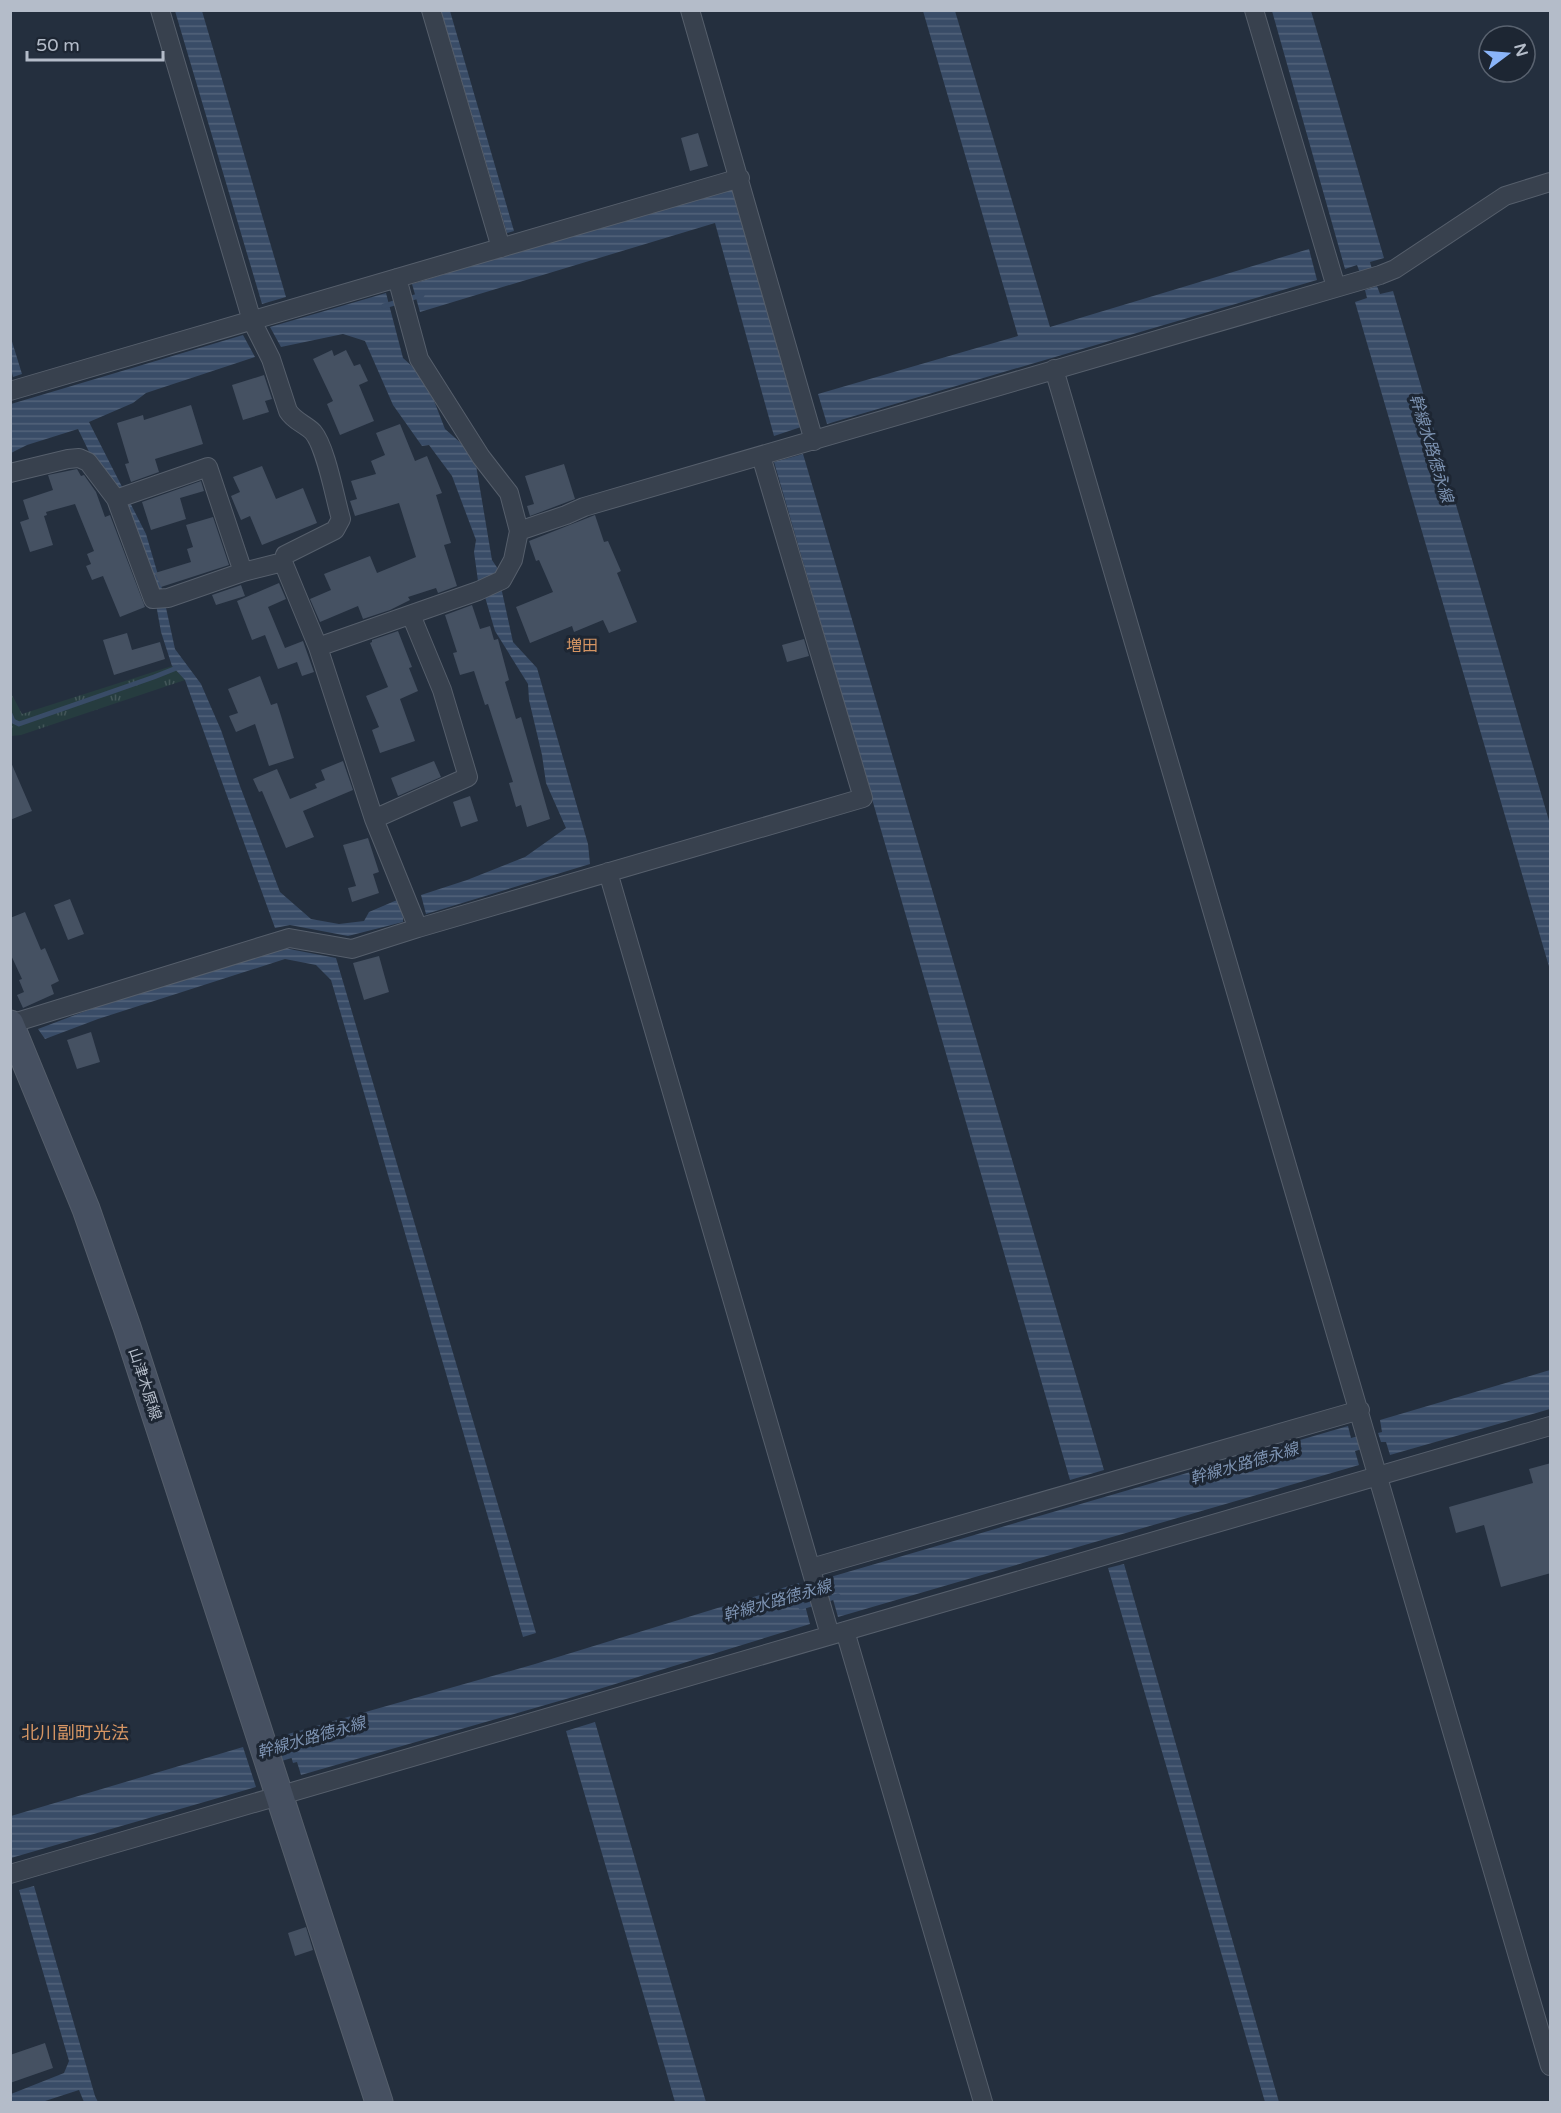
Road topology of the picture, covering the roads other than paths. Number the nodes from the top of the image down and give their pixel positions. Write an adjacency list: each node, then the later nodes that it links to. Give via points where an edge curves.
1 (160, 10): 10 (street)
2 (431, 10): 7 (street)
3 (690, 10): 5 (street)
4 (1254, 10): 9 (street)
5 (740, 178): 7 (street); 13 (street)
6 (1551, 182): 9 (street, via 1505,196 1395,269)
7 (501, 248): 8 (street)
8 (400, 287): 10 (street); 17 (street, via 419,359 481,457 509,493)
9 (1336, 287): 11 (street)
10 (252, 321): 12 (street); 18 (street, via 271,359 288,411 320,443 341,519 335,530 285,555)
11 (1054, 369): 13 (street); 26 (street)
12 (10, 391)
13 (814, 441): 14 (street)
14 (761, 456): 17 (street, via 584,507); 23 (street, via 863,798)
15 (10, 473): 16 (street, via 79,458)
16 (124, 496): 19 (street, via 160,599); 19 (street, via 208,467)
17 (519, 531): 20 (street, via 513,560 502,580)
18 (283, 562): 19 (street); 21 (street)
19 (243, 572)
20 (411, 615): 21 (street); 22 (street, via 442,690 468,777)
21 (318, 647): 22 (street)
22 (374, 819): 24 (street)
23 (608, 872): 24 (street); 29 (street)
24 (418, 928): 25 (street, via 352,949 289,938)
25 (10, 1024): 31 (street, 山津木原線, via 86,1209)
26 (1360, 1410): 28 (street); 29 (street)
27 (1551, 1426): 28 (street)
28 (1378, 1477): 30 (street); 33 (street)
29 (811, 1568): 30 (street, via 824,1613)
30 (837, 1633): 31 (street); 35 (street)
31 (276, 1785): 32 (street); 34 (street, 山津木原線)
32 (10, 1874)
33 (1551, 2066)
34 (379, 2103)
35 (983, 2103)

